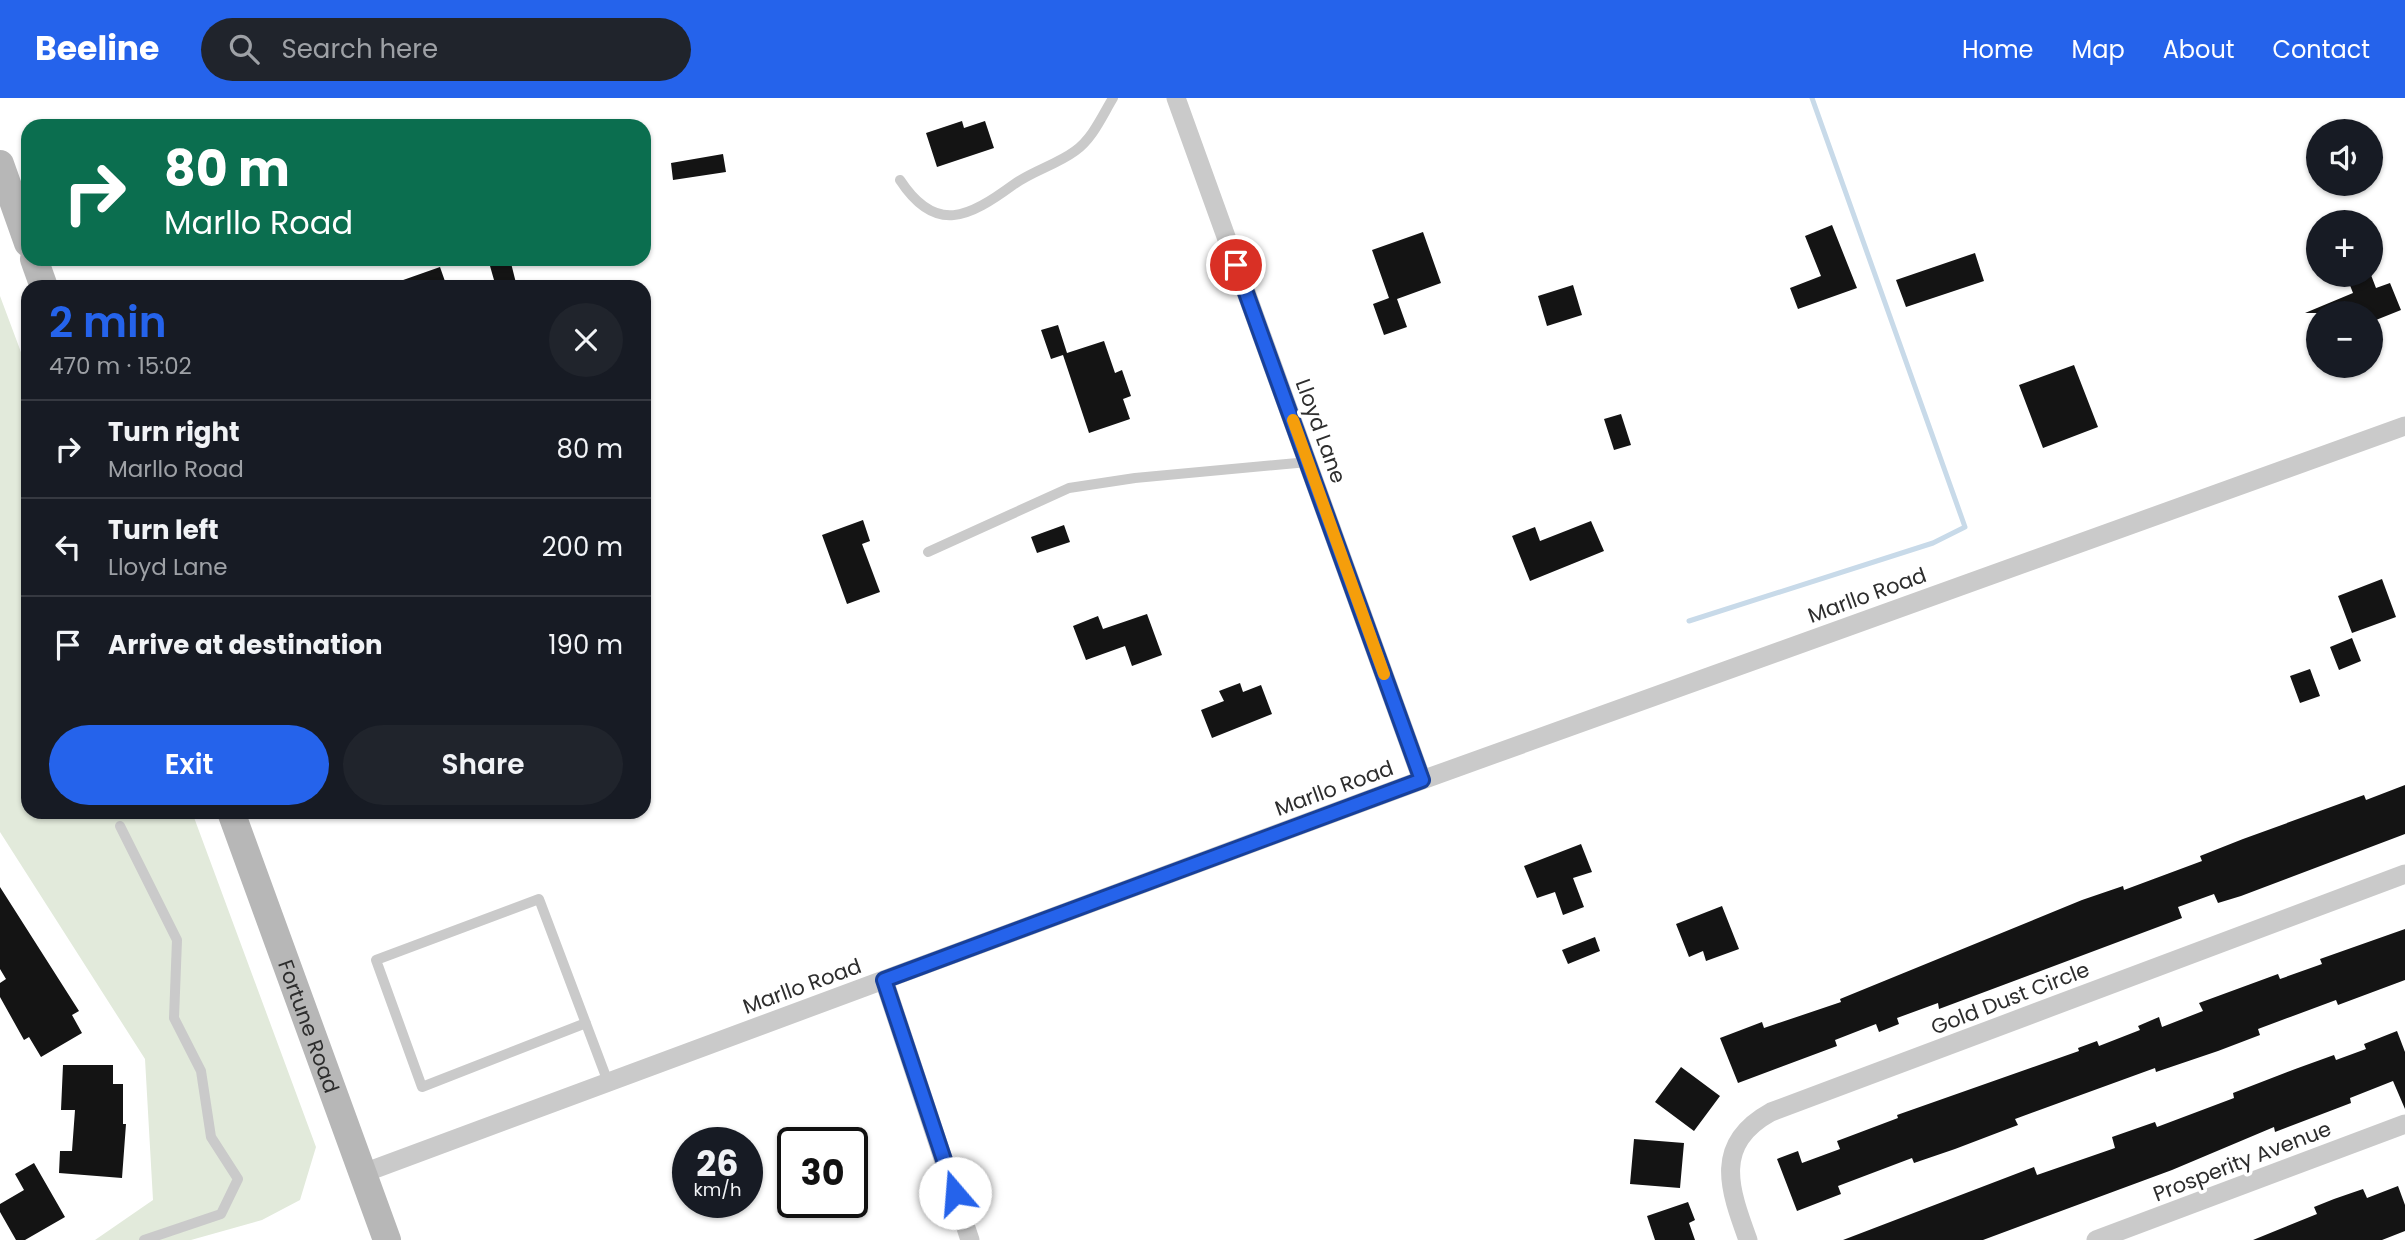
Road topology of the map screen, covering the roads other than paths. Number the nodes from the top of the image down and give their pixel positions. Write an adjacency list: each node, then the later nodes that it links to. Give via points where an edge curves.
1 (1113, 98): 4 (lane, via 1095,130 1076,151 978,210 950,216 932,211 909,194)
2 (1176, 98): 7 (street, Lloyd Lane)
3 (0, 164): 5 (street)
4 (900, 180)
5 (21, 223)
6 (2405, 426): 9 (street, Marllo Road)
7 (1308, 462): 8 (lane, via 1069,488); 9 (street, Lloyd Lane)
8 (928, 552)
9 (1422, 780): 13 (street, Marllo Road)
10 (234, 819): 17 (street, Fortune Road)
11 (120, 826): 18 (lane, via 177,940 174,1018 201,1071 211,1137 238,1180 221,1214)
12 (2405, 874): 21 (street, Gold Dust Circle, via 1753,1122 1739,1137 1730,1169 1732,1196)
13 (884, 980): 15 (street, Marllo Road); 20 (street)
14 (586, 1023): 14 (lane, via 539,899 376,960 422,1087); 15 (lane)
15 (608, 1082): 17 (street, Marllo Road)
16 (2405, 1124): 22 (street, Prosperity Avenue)
17 (361, 1174): 19 (street, Fortune Road)
18 (144, 1240)
19 (387, 1240)
20 (970, 1240)
21 (1748, 1240)
22 (2096, 1240)

